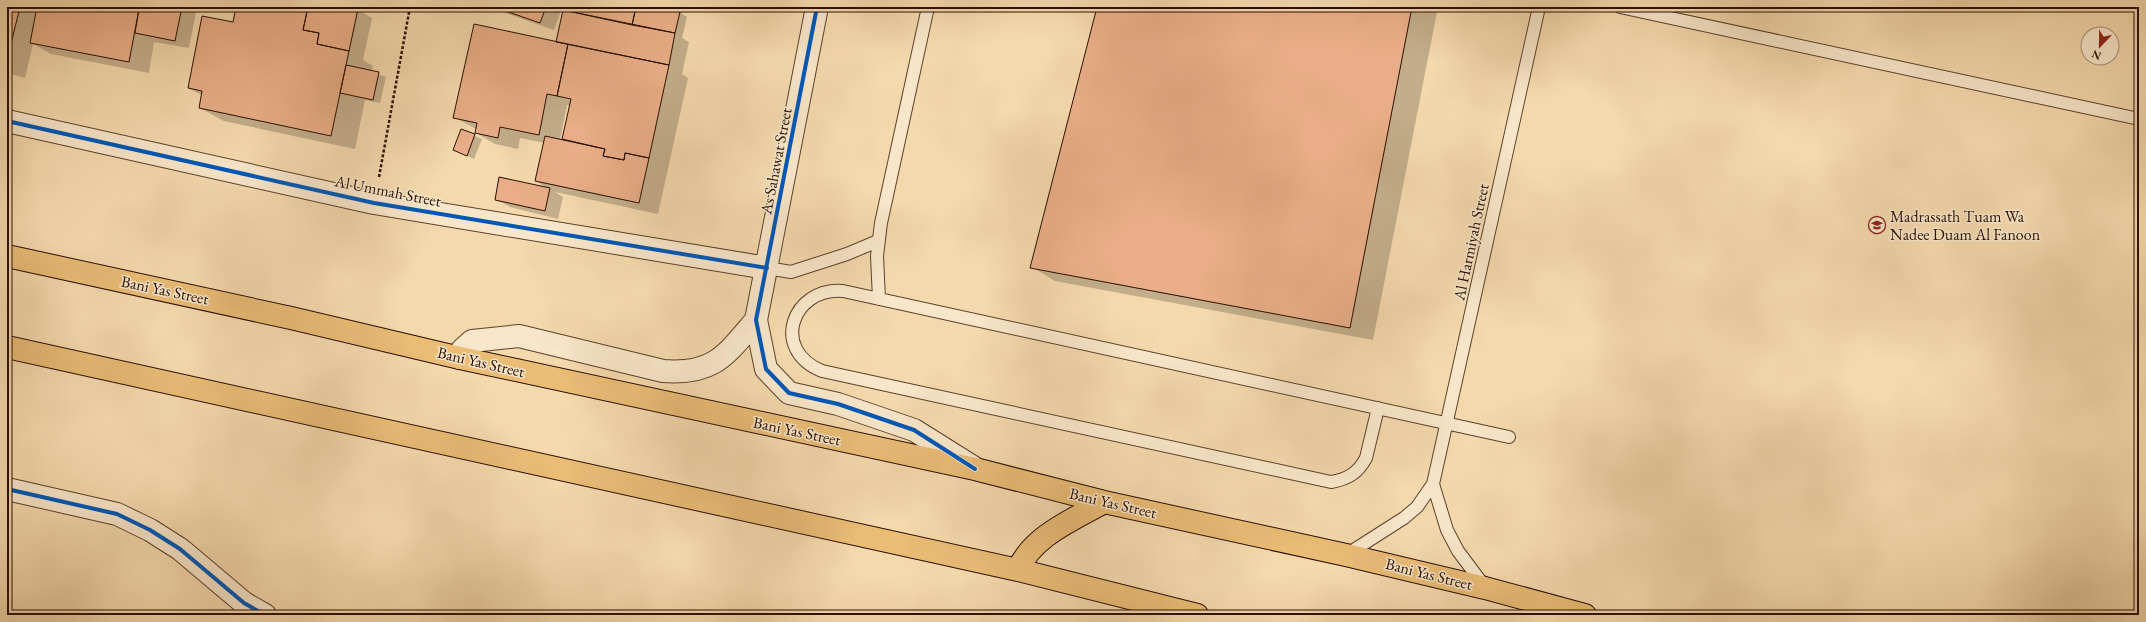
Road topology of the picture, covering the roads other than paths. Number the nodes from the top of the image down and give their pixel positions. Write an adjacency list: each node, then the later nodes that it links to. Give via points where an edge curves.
1 (817, 7): 9 (street, As Sahawat Street)
2 (928, 7): 7 (lane)
3 (1539, 7): 15 (lane, Al Harmiyah Street)
4 (1620, 7): 5 (lane)
5 (2139, 119)
6 (7, 121): 9 (street, Al Ummah Street, via 374,203)
7 (878, 241): 9 (lane, via 848,254 791,272); 10 (lane)
8 (7, 256): 13 (main road, Bani Yas Street)
9 (767, 268): 11 (street, As Sahawat Street)
10 (879, 299): 14 (lane); 14 (lane, via 831,290 809,299 794,323 792,333 796,352 803,361 822,371 1331,482 1349,477 1362,466)
11 (756, 320): 13 (street, As Sahawat Street, via 718,361 682,373 663,371 519,336 472,341 462,350); 17 (street, As Sahawat Street, via 766,369 789,393 846,407 914,430)
12 (7, 347): 22 (main road)
13 (460, 358): 17 (main road, Bani Yas Street)
14 (1378, 408): 15 (lane)
15 (1448, 424): 16 (lane); 18 (lane, Al Harmiyah Street)
16 (1509, 437)
17 (975, 469): 20 (main road, Bani Yas Street)
18 (1434, 484): 21 (lane, Al Harmiyah Street, via 1417,507 1404,518); 23 (lane, Al Harmiyah Street, via 1447,530 1458,551)
19 (7, 489): 24 (street, via 117,514 150,530 180,549 244,603)
20 (1104, 502): 21 (main road, Bani Yas Street); 22 (main road, via 1040,540 1023,559)
21 (1346, 555): 23 (main road, Bani Yas Street)
22 (1018, 570): 25 (main road)
23 (1486, 588): 26 (main road, Bani Yas Street)
24 (265, 615)
25 (1194, 615)
26 (1585, 615)

